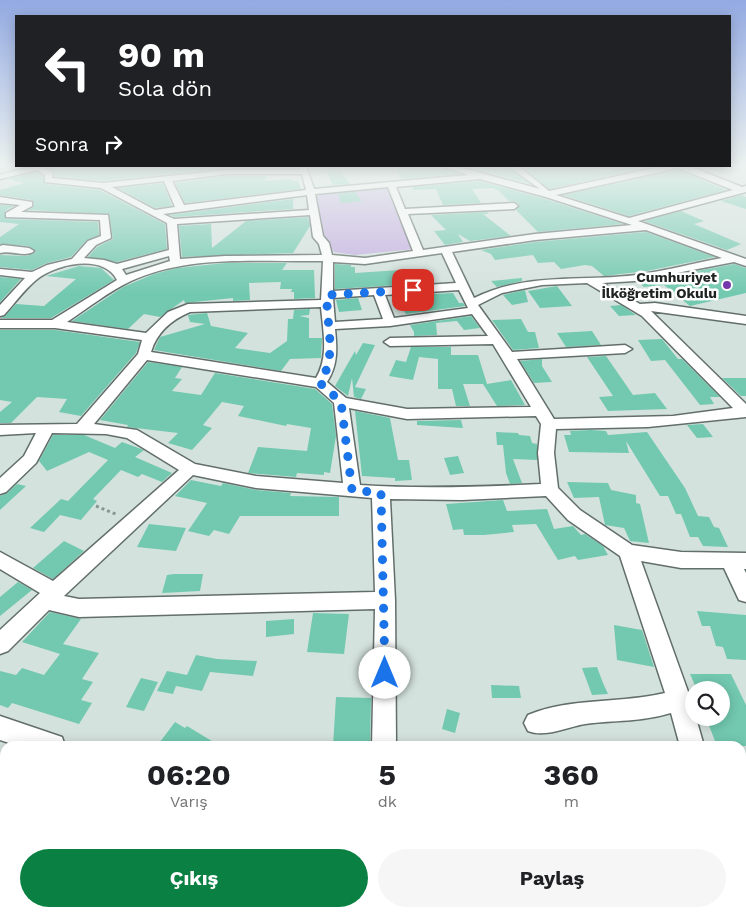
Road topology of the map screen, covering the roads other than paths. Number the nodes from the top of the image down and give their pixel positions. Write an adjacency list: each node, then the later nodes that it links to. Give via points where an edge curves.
1 (21, 209): 12 (street)
2 (150, 209): 9 (street)
3 (180, 209): 9 (street)
4 (313, 209): 10 (street)
5 (402, 209): 11 (street)
6 (462, 209): 11 (street)
7 (594, 209): 13 (street)
8 (669, 209): 13 (street)
9 (157, 212): 14 (street)
10 (313, 212): 14 (street); 23 (street, via 318,237 324,243)
11 (403, 212): 22 (street)
12 (5, 218): 25 (street, via 105,217 106,238 92,243)
13 (629, 220): 15 (street); 16 (street)
14 (172, 222): 21 (street)
15 (646, 227): 16 (street); 24 (street)
16 (605, 230): 17 (street)
17 (445, 249): 22 (street); 33 (street)
18 (0, 250): 19 (street)
19 (29, 251)
20 (746, 251): 24 (street)
21 (173, 252): 26 (street); 28 (street)
22 (418, 253): 23 (street, via 365,261)
23 (328, 258): 26 (street, via 225,258); 35 (street)
24 (734, 258): 27 (street); 32 (street, via 634,278)
25 (75, 262): 28 (street, via 100,263); 30 (street, via 55,265)
26 (175, 263): 31 (street)
27 (746, 263)
28 (115, 268): 31 (street)
29 (0, 272): 30 (street)
30 (34, 276): 38 (street)
31 (123, 281): 42 (street)
32 (591, 281): 36 (street, via 542,282 499,290); 37 (street)
33 (463, 286): 34 (street); 36 (street)
34 (379, 293): 35 (street); 40 (street)
35 (327, 299): 44 (street); 45 (street, via 188,308 172,315)
36 (473, 307): 40 (street); 47 (street)
37 (638, 308): 39 (street, via 656,307); 54 (street)
38 (0, 312)
39 (746, 320)
40 (390, 322): 44 (street)
41 (0, 324): 43 (street)
42 (55, 324): 43 (street); 45 (street)
43 (14, 326): 46 (street)
44 (328, 326): 52 (street, via 331,352 328,370)
45 (149, 337): 50 (street)
46 (0, 339)
47 (496, 340): 48 (street); 51 (street)
48 (390, 342)
49 (625, 349): 51 (street)
50 (144, 356): 52 (street); 57 (street)
51 (508, 356): 55 (street)
52 (320, 383): 53 (street)
53 (341, 402): 55 (street, via 407,414); 61 (street)
54 (745, 411): 55 (street, via 643,423)
55 (545, 417): 62 (street)
56 (47, 428): 57 (street); 58 (street); 60 (street, via 30,459)
57 (82, 428): 59 (street, via 132,434)
58 (0, 430)
59 (190, 469): 61 (street, via 256,482); 68 (street, via 136,522)
60 (0, 488)
61 (352, 490): 63 (street)
62 (550, 490): 63 (street); 64 (street, via 574,515)
63 (381, 493): 69 (street)
64 (628, 552): 66 (street, via 681,560); 71 (street)
65 (0, 560): 68 (street)
66 (738, 561): 67 (street)
67 (746, 594)
68 (49, 596): 69 (street, via 79,608); 70 (street)
69 (385, 600): 75 (street)
70 (0, 644)
71 (679, 700): 72 (street); 76 (street)
72 (536, 723)
73 (0, 728): 74 (street)
74 (38, 741)
75 (384, 741)
76 (691, 741)

